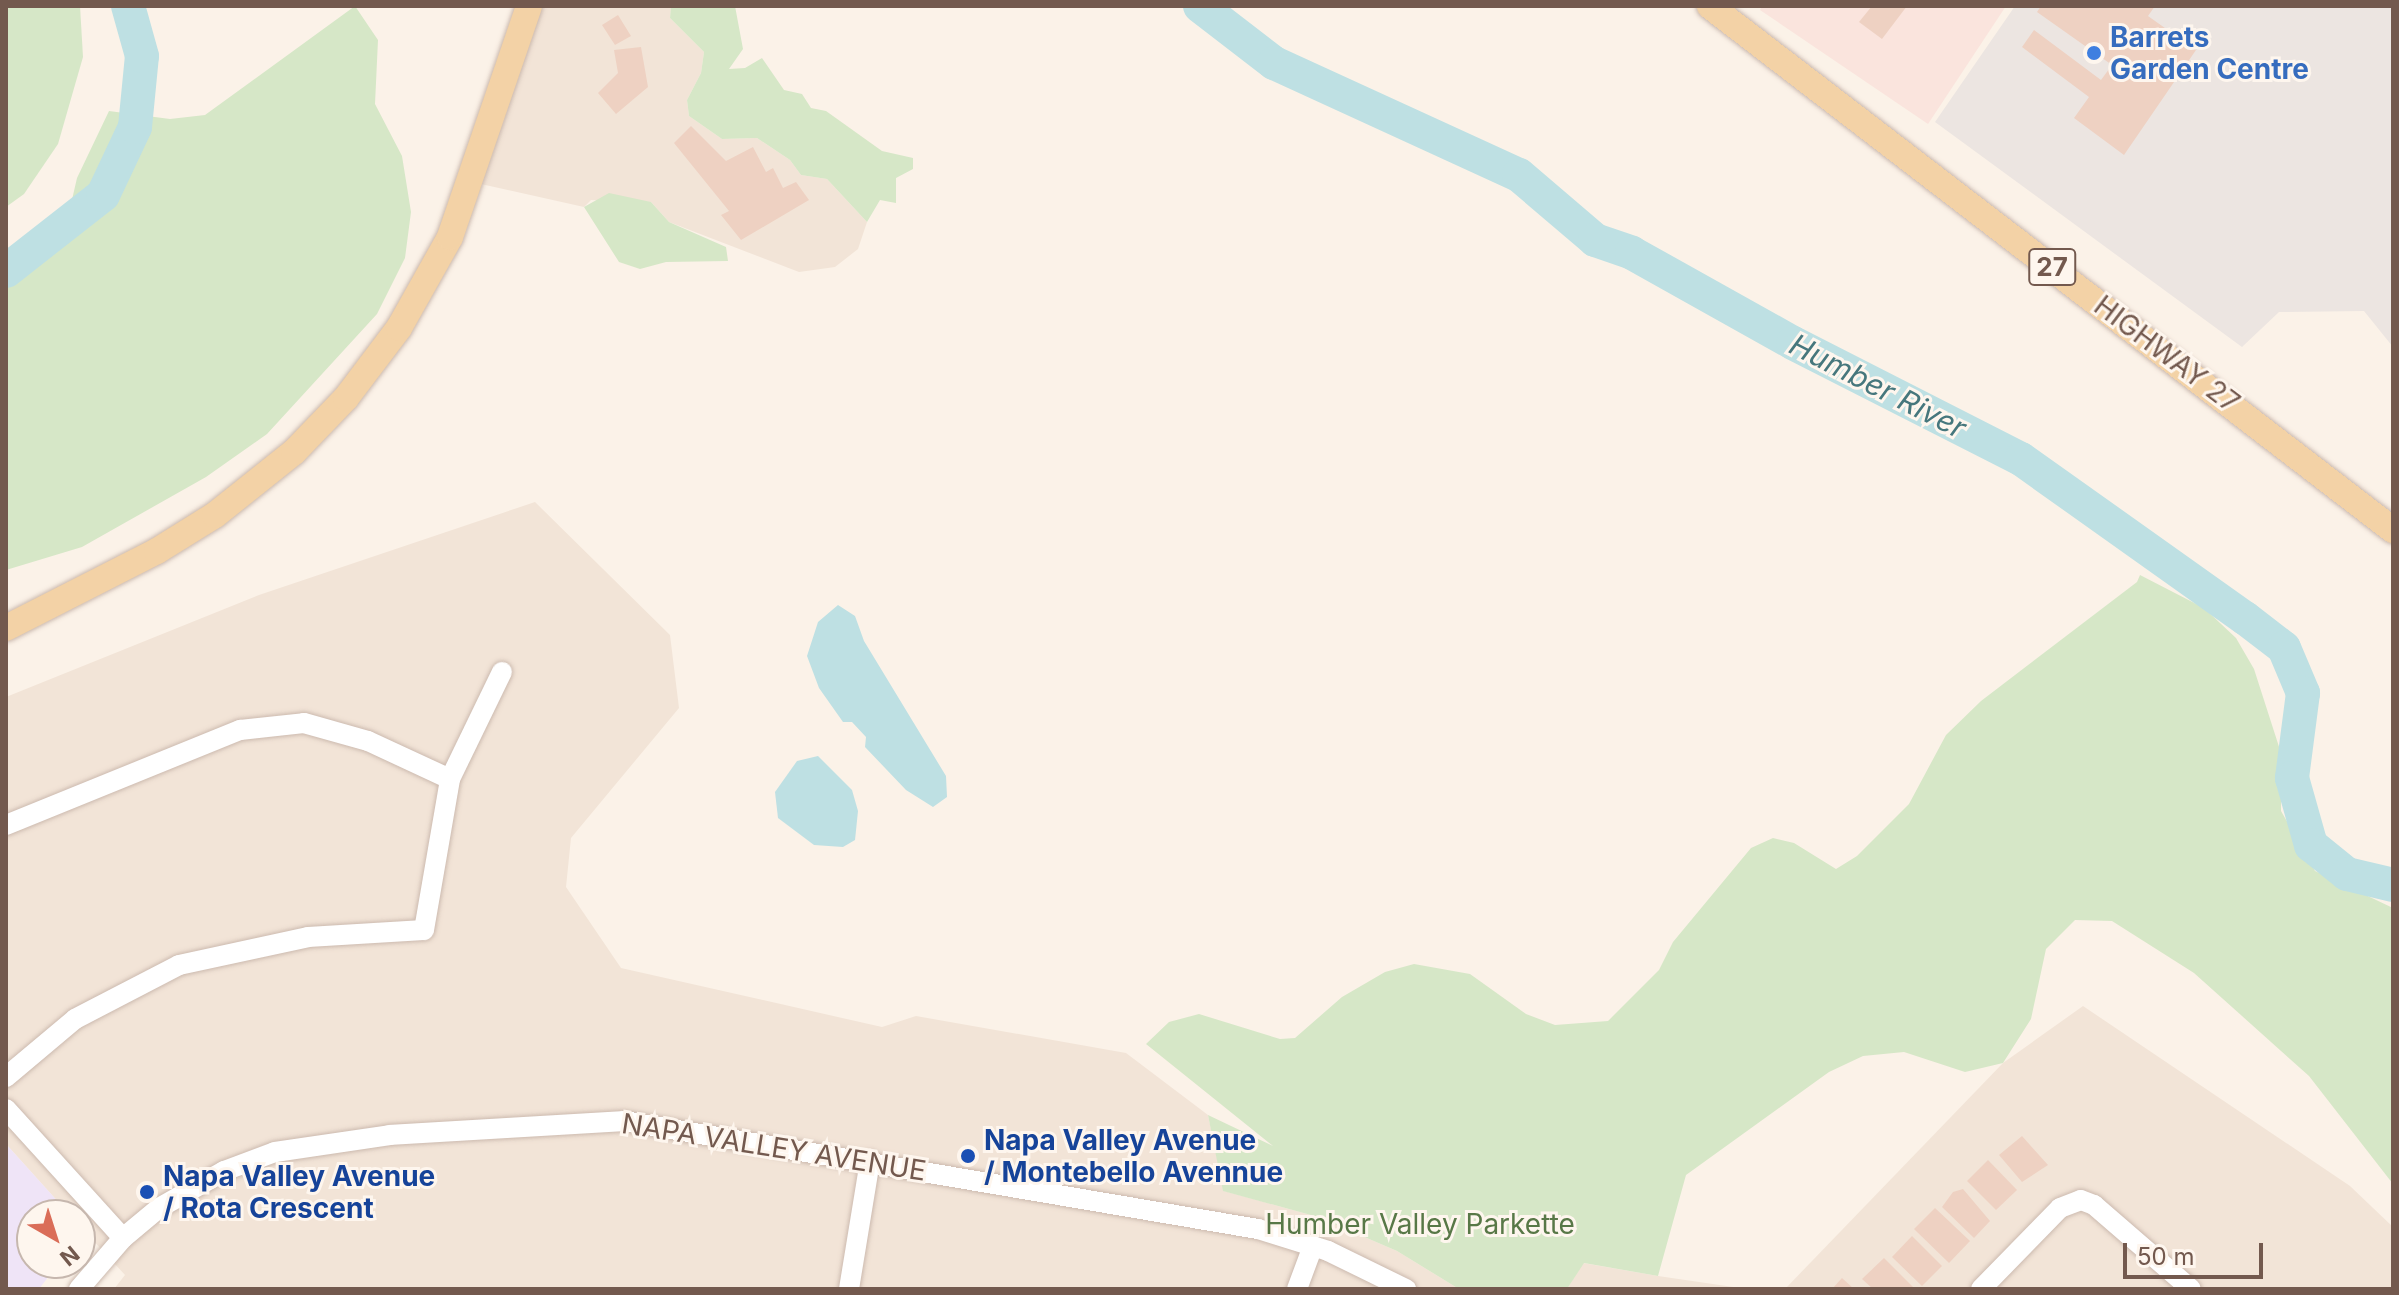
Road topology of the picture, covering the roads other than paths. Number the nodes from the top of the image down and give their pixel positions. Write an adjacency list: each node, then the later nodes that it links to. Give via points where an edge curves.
1 (529, 6): 4 (main road, via 450,237 399,328 346,398 294,452 215,515 157,551)
2 (1710, 6): 3 (main road, HIGHWAY 27 / 27)
3 (2393, 530)
4 (6, 628)
5 (502, 672): 6 (street)
6 (450, 779): 7 (street, via 368,741 304,723 240,730); 8 (street, via 424,930 308,937 179,965 75,1019)
7 (6, 825)
8 (6, 1077)
9 (6, 1109): 11 (street)
10 (870, 1161): 11 (street, NAPA VALLEY AVENUE, via 624,1121 320,1142 224,1171 175,1197); 12 (street, NAPA VALLEY AVENUE, via 1212,1220); 14 (street)
11 (123, 1238): 13 (street, NAPA VALLEY AVENUE)
12 (1313, 1246): 15 (street); 16 (street, NAPA VALLEY AVENUE)
13 (79, 1289)
14 (849, 1289)
15 (1297, 1289)
16 (1406, 1289)
17 (1981, 1289): 18 (street, via 2060,1208 2081,1200 2094,1205)
18 (2191, 1289)

